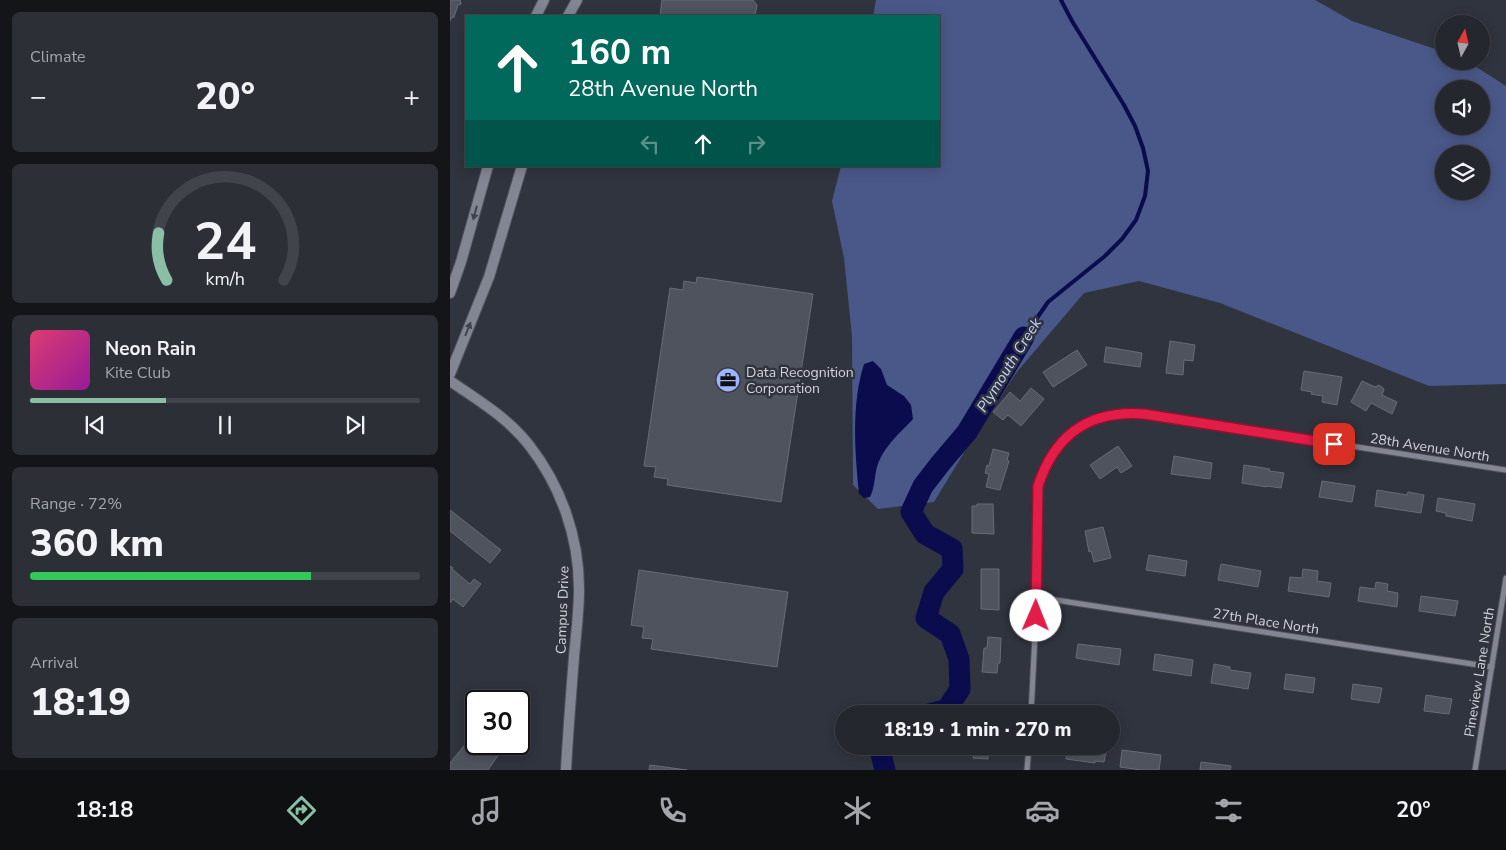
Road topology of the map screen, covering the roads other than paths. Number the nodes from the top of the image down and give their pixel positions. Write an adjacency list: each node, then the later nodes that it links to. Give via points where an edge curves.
1 (544, 0): 3 (street)
2 (577, 0): 4 (street)
3 (536, 15)
4 (569, 15)
5 (488, 167): 7 (street, one-way to 7)
6 (522, 167): 8 (street, one-way to 6, via 490,277)
7 (450, 292)
8 (450, 374)
9 (450, 381): 16 (street, Campus Drive, via 482,402 528,444 561,498 571,527 579,589)
10 (1506, 470): 12 (street, 28th Avenue North, via 1144,414 1109,415 1076,429 1063,440 1044,469 1038,486)
11 (1506, 578): 13 (street, Pineview Lane North)
12 (1036, 597): 13 (street, 27th Place North); 14 (street, 28th Avenue North)
13 (1492, 667): 18 (street, Pineview Lane North)
14 (1031, 705)
15 (1028, 755): 17 (street)
16 (566, 770)
17 (1027, 770)
18 (1475, 770)

